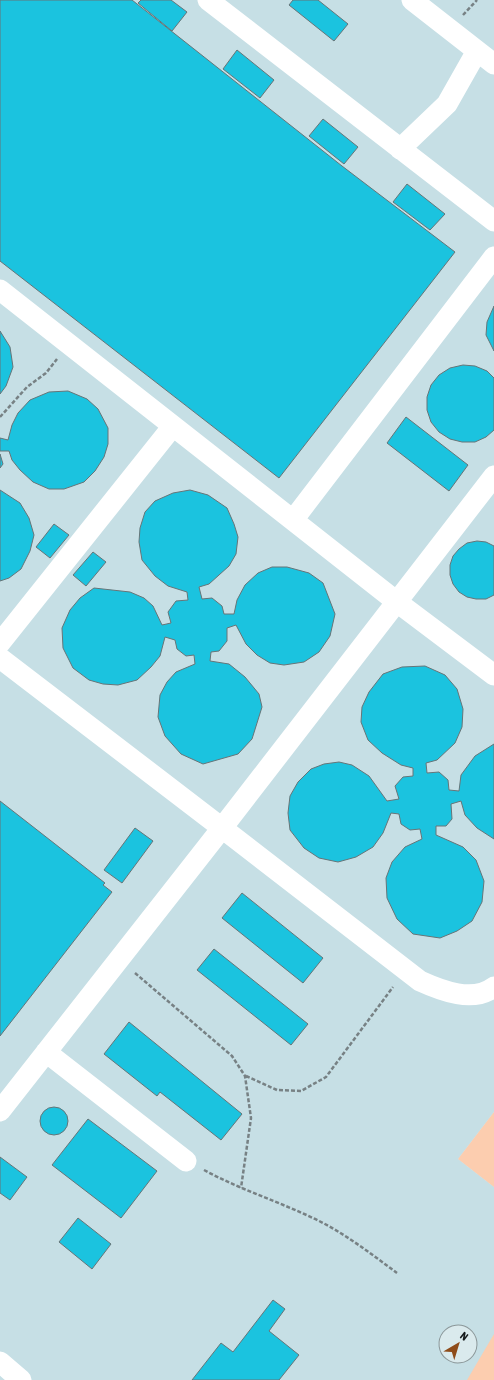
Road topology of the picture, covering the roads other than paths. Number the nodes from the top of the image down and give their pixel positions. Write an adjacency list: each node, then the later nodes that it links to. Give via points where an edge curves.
1 (208, 0): 5 (lane)
2 (412, 0): 3 (lane)
3 (477, 51): 4 (lane); 5 (lane, via 447,104)
4 (494, 64)
5 (400, 149): 6 (lane)
6 (494, 221)
7 (494, 257): 11 (lane)
8 (0, 290): 9 (lane)
9 (173, 426): 11 (lane); 13 (lane)
10 (494, 476): 12 (lane)
11 (293, 520): 12 (lane)
12 (397, 602): 15 (lane); 16 (lane)
13 (0, 643)
14 (0, 658): 16 (lane)
15 (494, 675)
16 (222, 828): 17 (lane, via 420,981 470,995 487,992); 18 (lane)
17 (494, 986)
18 (46, 1052): 19 (lane); 20 (lane)
19 (0, 1111)
20 (186, 1161)
21 (0, 1362): 22 (lane)
22 (21, 1380)

